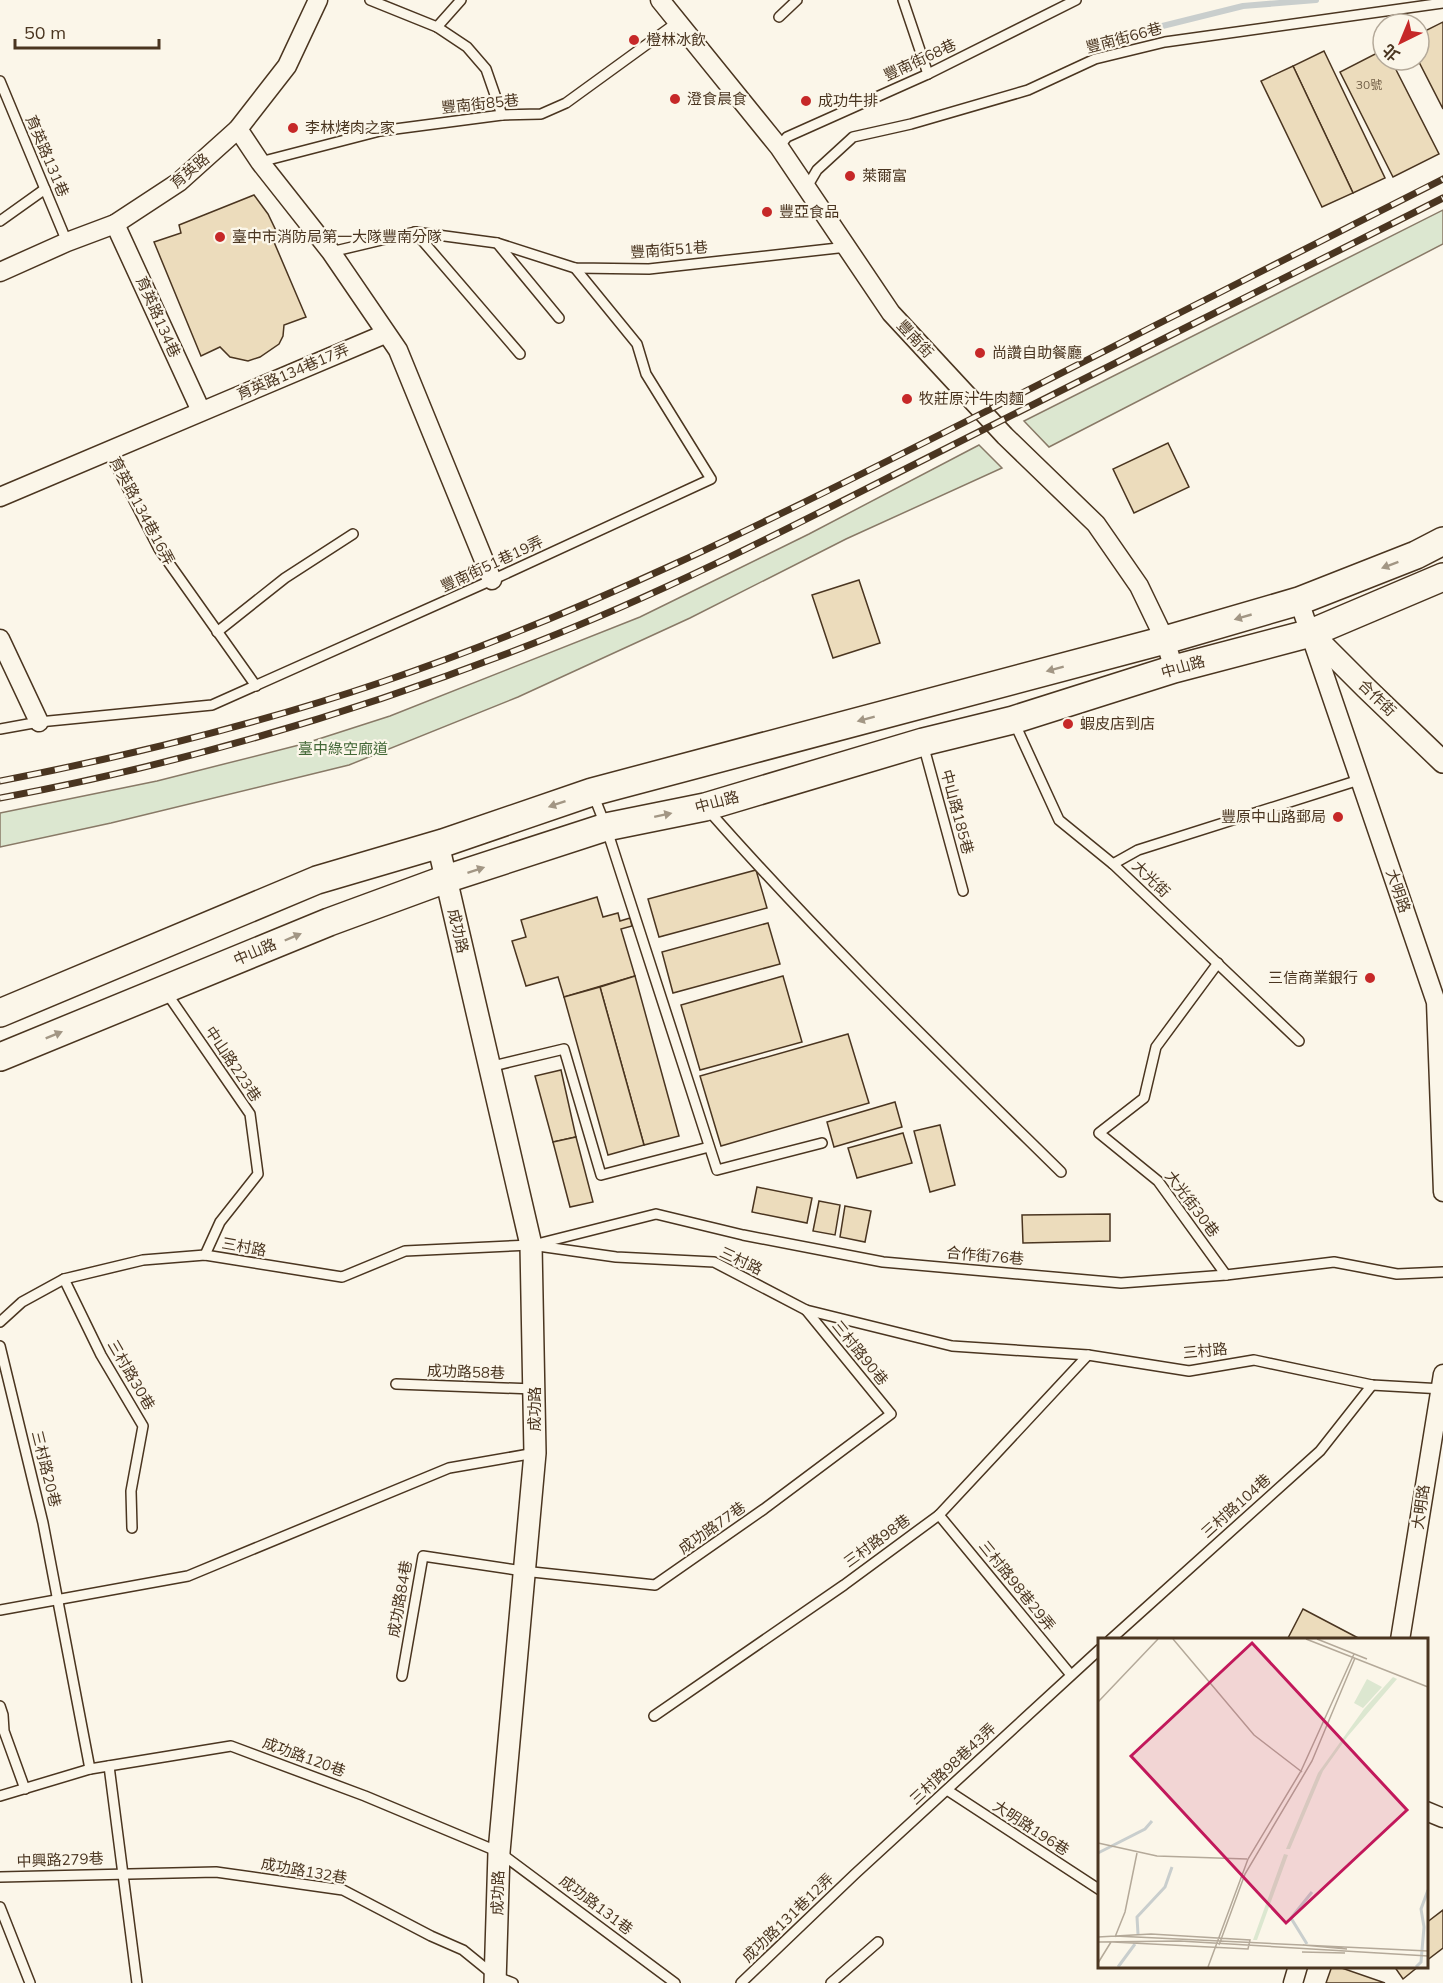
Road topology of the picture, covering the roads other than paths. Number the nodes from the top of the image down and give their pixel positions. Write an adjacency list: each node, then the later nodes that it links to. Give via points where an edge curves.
1 (370, 0): 11 (lane)
2 (461, 0): 11 (lane)
3 (660, 0): 10 (street, 豐南街)
4 (797, 0): 9 (lane)
5 (903, 0): 12 (lane)
6 (1076, 0): 12 (lane, 豐南街68巷)
7 (314, 2): 15 (street, 育英路, via 287,66)
8 (1443, 3): 18 (lane, 豐南街66巷, via 1165,42 1095,59 1028,90 854,138 817,170)
9 (779, 17)
10 (678, 21): 14 (lane, 豐南街85巷, via 566,103 541,114); 16 (street, 豐南街)
11 (437, 27): 14 (lane, via 467,47 486,69)
12 (928, 74): 16 (lane, 豐南街68巷, via 787,137)
13 (0, 81): 19 (lane, 育英路131巷)
14 (502, 115): 17 (lane, 豐南街85巷, via 380,131)
15 (238, 129): 17 (street); 21 (street, 育英路, via 179,182)
16 (779, 147): 18 (street, 豐南街)
17 (260, 162): 26 (street)
18 (807, 187): 25 (street, 豐南街)
19 (45, 189): 20 (lane); 23 (lane, 育英路131巷)
20 (0, 221)
21 (115, 224): 23 (street, 育英路); 32 (street, 育英路134巷)
22 (416, 232): 24 (lane, 豐南街51巷); 26 (lane, 豐南街51巷); 31 (lane)
23 (67, 242): 28 (street, 育英路)
24 (497, 243): 27 (lane, 豐南街51巷); 29 (lane)
25 (847, 247): 27 (lane, 豐南街51巷, via 649,269); 43 (street, 豐南街, via 891,313 1005,436 1096,524 1138,586)
26 (331, 252): 30 (street)
27 (575, 268): 38 (lane, 豐南街51巷19弄, via 637,344 646,374 711,479)
28 (0, 272)
29 (559, 318)
30 (385, 334): 32 (street, 育英路134巷17弄); 38 (street, via 398,350)
31 (520, 354)
32 (201, 411): 33 (street, 育英路134巷16弄)
33 (108, 450): 34 (street, 育英路134巷16弄); 40 (lane, 育英路134巷16弄, via 159,549)
34 (0, 497)
35 (353, 534): 40 (lane, via 285,578)
36 (1443, 541): 39 (main road, 中山路, one-way to 39)
37 (1443, 577): 41 (main road, 中山路)
38 (492, 580): 45 (lane, 豐南街51巷19弄)
39 (1299, 601): 41 (street, 大明路); 43 (main road, 中山路, one-way to 43)
40 (218, 632): 45 (lane, 育英路134巷16弄)
41 (1311, 633): 44 (main road, 中山路); 50 (street, 合作街); 51 (street, 大明路)
42 (0, 639): 47 (street)
43 (1166, 640): 44 (street, 豐南街); 52 (main road, 中山路, one-way to 52)
44 (1174, 669): 46 (main road, 中山路)
45 (256, 686): 47 (lane, 豐南街51巷19弄, via 212,705)
46 (1013, 720): 49 (main road, 中山路); 56 (lane, 大光街, via 1059,820)
47 (39, 722): 48 (lane, 豐南街51巷19弄)
48 (0, 729)
49 (923, 742): 53 (main road, 中山路); 58 (lane, 中山路185巷)
50 (1443, 762)
51 (1359, 780): 56 (lane, via 1138,849); 68 (street, 大明路, via 1436,1002)
52 (592, 792): 54 (lane); 55 (main road, 中山路, one-way to 55)
53 (705, 807): 54 (main road, 中山路, one-way to 53); 67 (lane, via 907,1020)
54 (606, 827): 57 (main road, 中山路, one-way to 54); 66 (lane)
55 (438, 844): 57 (street, 成功路); 61 (main road, 中山路, via 316,879)
56 (1113, 864): 59 (lane, 大光街)
57 (446, 879): 60 (main road, 中山路, one-way to 57); 64 (street, 成功路)
58 (963, 891)
59 (1218, 963): 62 (lane, 大光街); 72 (lane, 大光街30巷, via 1156,1047 1144,1098 1100,1133 1158,1181)
60 (164, 990): 63 (main road, 中山路, one-way to 60); 70 (lane, 中山路223巷, via 250,1114 258,1174 220,1222)
61 (0, 1013)
62 (1299, 1041)
63 (0, 1057)
64 (489, 1067): 66 (lane, via 564,1049 601,1174); 69 (street, 成功路)
65 (822, 1143): 66 (lane, via 717,1170)
66 (709, 1147)
67 (1061, 1172)
68 (1443, 1192)
69 (531, 1245): 70 (lane, 三村路, via 405,1251 342,1277); 72 (lane, 合作街76巷, via 656,1214 884,1262 1121,1283); 74 (lane, 三村路, via 616,1257 714,1262); 81 (street, 成功路)
70 (205, 1255): 73 (lane, 三村路, via 143,1260)
71 (1443, 1272): 72 (lane, 合作街76巷, via 1397,1274 1334,1262)
72 (1226, 1275)
73 (64, 1279): 75 (lane, 三村路, via 22,1302); 85 (lane, 三村路30巷, via 101,1355 143,1426 130,1491)
74 (806, 1310): 77 (lane, 三村路, via 952,1346); 82 (lane, 三村路90巷)
75 (0, 1322)
76 (0, 1346): 87 (lane, 三村路20巷)
77 (1088, 1355): 80 (lane, 三村路, via 1190,1371 1254,1360); 84 (lane, 三村路98巷)
78 (396, 1384): 81 (lane, 成功路58巷)
79 (1442, 1384): 80 (lane, 三村路); 90 (street, 大明路)
80 (1372, 1385): 89 (lane, 三村路104巷, via 1320,1451)
81 (535, 1389): 83 (street, 成功路)
82 (891, 1414): 86 (lane, 成功路77巷, via 655,1585)
83 (535, 1453): 86 (street, 成功路); 87 (lane, via 449,1468 188,1576)
84 (939, 1515): 92 (lane, 三村路98巷29弄); 95 (lane, 三村路98巷)
85 (132, 1528)
86 (523, 1571): 93 (lane, 成功路84巷, via 423,1556); 103 (street, 成功路)
87 (59, 1599): 88 (lane); 97 (lane, 三村路20巷)
88 (0, 1610)
89 (1112, 1638)
90 (1400, 1638)
91 (1098, 1651): 92 (lane)
92 (1071, 1676): 99 (lane, 三村路98巷43弄)
93 (402, 1677)
94 (0, 1706): 98 (lane, via 4,1731)
95 (654, 1716)
96 (109, 1766): 97 (lane, 成功路120巷); 103 (lane, 成功路120巷, via 231,1746); 104 (lane)
97 (90, 1769): 98 (lane, 成功路120巷)
98 (25, 1789): 100 (lane, 成功路120巷)
99 (947, 1790): 105 (lane, 三村路98巷43弄); 107 (lane, 大明路196巷)
100 (0, 1796)
101 (1428, 1812): 102 (street)
102 (1443, 1818)
103 (499, 1852): 111 (street, 成功路); 114 (lane, 成功路131巷)
104 (121, 1873): 106 (lane, 中興路279巷); 111 (lane, 成功路132巷, via 216,1872 343,1890 463,1950); 113 (lane)
105 (855, 1874): 115 (lane, 成功路131巷12弄)
106 (0, 1877)
107 (1098, 1889)
108 (0, 1906): 112 (lane)
109 (878, 1942): 116 (lane)
110 (1297, 1968): 117 (street)
111 (501, 1981)
112 (30, 1983)
113 (137, 1983)
114 (675, 1983)
115 (741, 1983)
116 (831, 1983)
117 (1293, 1983)

